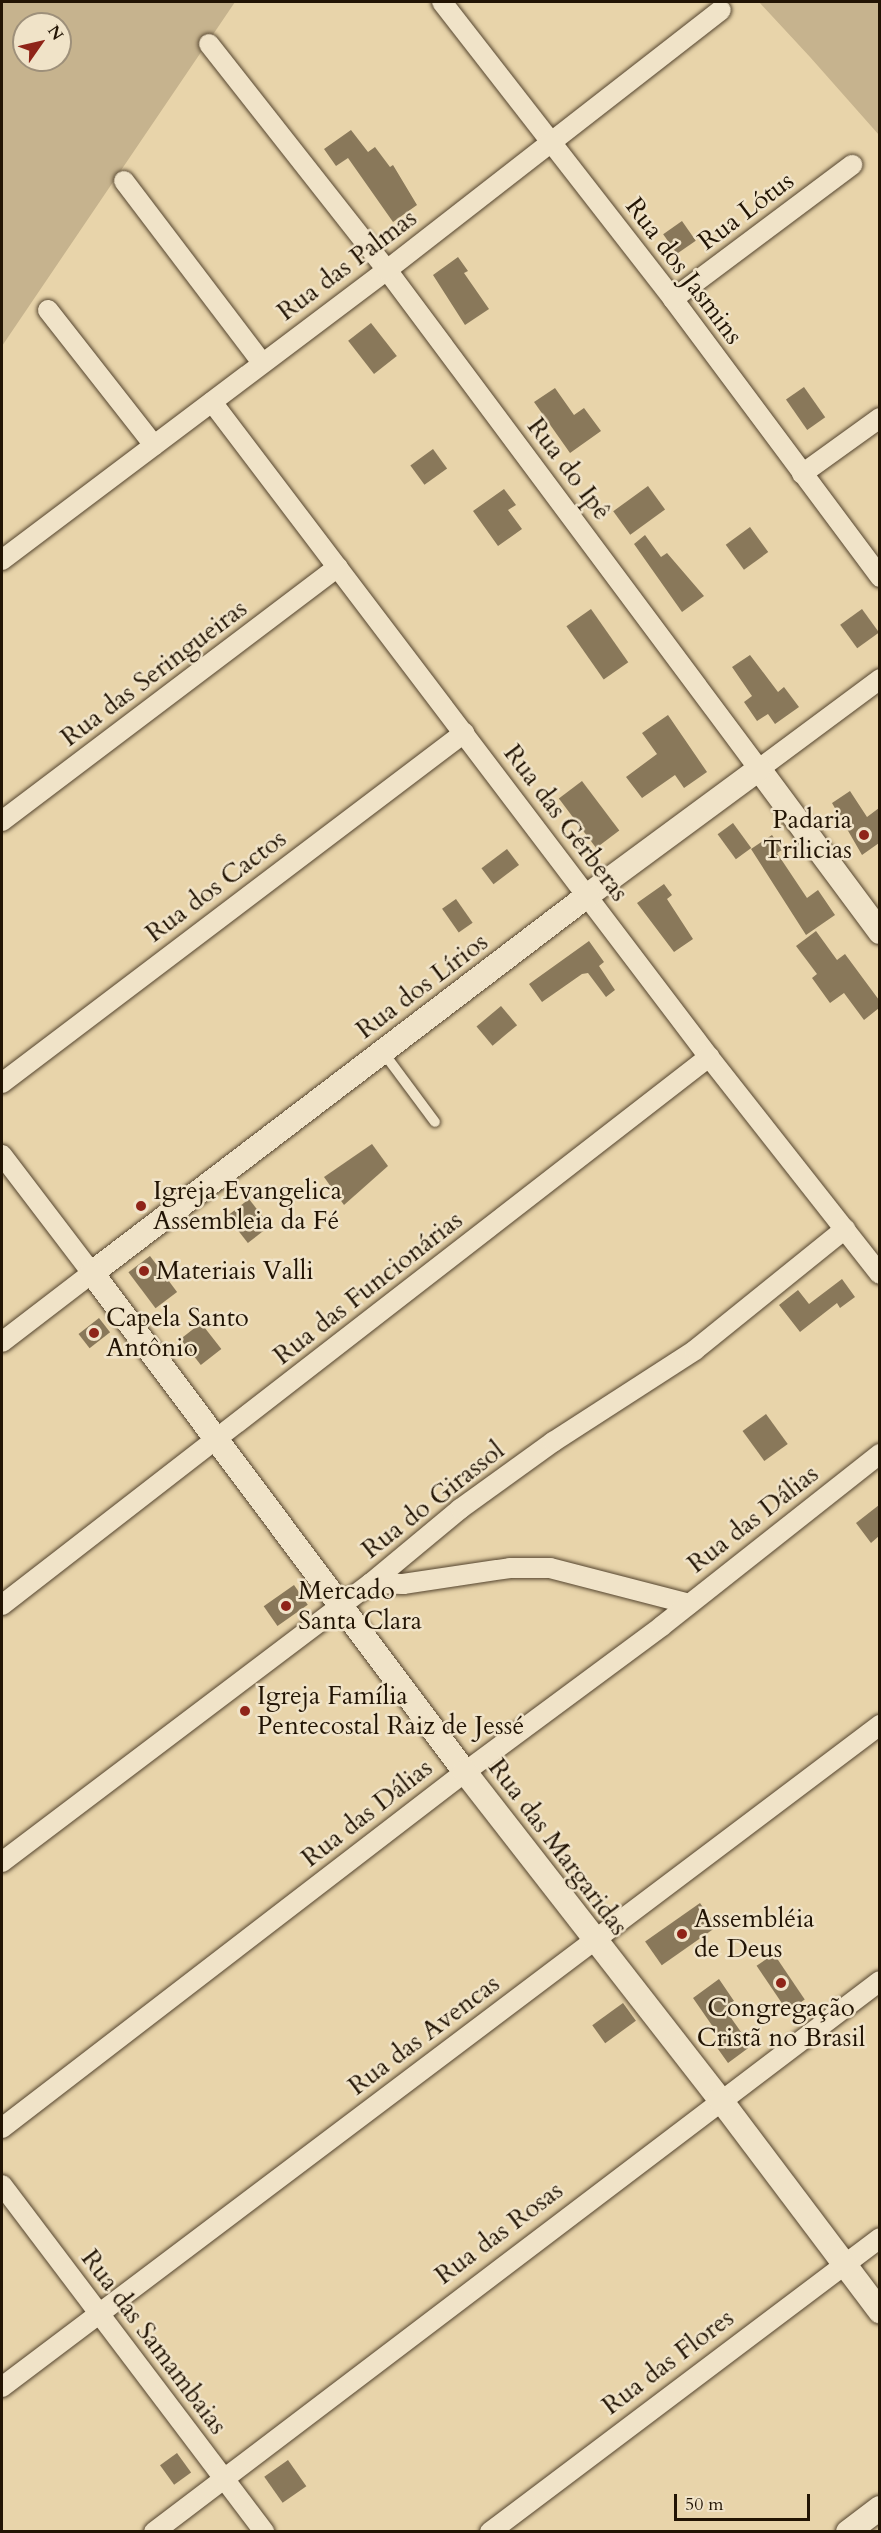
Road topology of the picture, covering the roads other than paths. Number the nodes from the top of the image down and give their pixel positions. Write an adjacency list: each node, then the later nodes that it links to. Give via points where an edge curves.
1 (451, 5): 4 (street, Rua dos Jasmins)
2 (722, 10): 4 (street, Rua das Palmas)
3 (209, 44): 7 (street, Rua do Ipê)
4 (551, 142): 7 (street, Rua das Palmas); 8 (street, Rua dos Jasmins)
5 (852, 165): 8 (street, Rua Lótus)
6 (124, 181): 10 (street)
7 (387, 270): 10 (street, Rua das Palmas); 20 (street, Rua do Ipê)
8 (673, 299): 14 (street, Rua dos Jasmins)
9 (48, 310): 13 (street)
10 (262, 363): 11 (street, Rua das Palmas)
11 (212, 402): 13 (street, Rua das Palmas); 16 (street, Rua das Gérberas)
12 (879, 418): 14 (street)
13 (154, 446): 15 (street, Rua das Palmas)
14 (802, 474): 17 (street, Rua dos Jasmins)
15 (2, 560)
16 (338, 567): 19 (street, Rua das Gérberas); 21 (street, Rua das Seringueiras)
17 (879, 577)
18 (879, 679): 20 (street, Rua dos Lírios)
19 (464, 733): 22 (street, Rua das Gérberas); 26 (street, Rua dos Cactos)
20 (759, 769): 22 (street, Rua dos Lírios); 23 (street, Rua do Ipê)
21 (2, 821)
22 (586, 896): 24 (street, Rua dos Lírios); 25 (street, Rua das Gérberas)
23 (879, 932)
24 (383, 1052): 27 (lane); 30 (street, Rua dos Lírios)
25 (709, 1057): 29 (street, Rua das Gérberas); 33 (street, Rua das Funcionárias)
26 (2, 1083)
27 (435, 1122)
28 (2, 1155): 30 (street, Rua das Margaridas)
29 (845, 1229): 31 (street, Rua das Gérberas); 35 (street, Rua do Girassol, via 695,1350 528,1460 433,1530)
30 (92, 1273): 32 (street, Rua dos Lírios); 33 (street, Rua das Margaridas)
31 (879, 1274)
32 (2, 1342)
33 (219, 1438): 36 (street, Rua das Margaridas); 38 (street, Rua das Funcionárias)
34 (879, 1454): 37 (street, Rua das Dálias)
35 (371, 1583): 36 (street, Rua do Girassol); 37 (street, via 403,1584 510,1568 550,1568)
36 (342, 1604): 40 (street, Rua das Margaridas); 41 (street, Rua do Girassol)
37 (688, 1604): 40 (street, Rua das Dálias)
38 (2, 1605)
39 (879, 1725): 42 (street, Rua das Avencas)
40 (465, 1772): 42 (street, Rua das Margaridas); 45 (street, Rua das Dálias)
41 (2, 1862)
42 (594, 1942): 44 (street, Rua das Margaridas); 50 (street, Rua das Avencas)
43 (879, 1981): 44 (street, Rua das Rosas)
44 (720, 2099): 48 (street, Rua das Margaridas); 52 (street, Rua das Rosas)
45 (2, 2128)
46 (2, 2185): 50 (street, Rua das Samambaias)
47 (879, 2238): 48 (street, Rua das Flores)
48 (845, 2264): 49 (street, Rua das Margaridas); 56 (street, Rua das Flores)
49 (879, 2311)
50 (96, 2312): 51 (street, Rua das Avencas); 52 (street, Rua das Samambaias)
51 (2, 2387)
52 (223, 2477): 54 (street, Rua das Rosas); 55 (street, Rua das Samambaias)
53 (879, 2508): 57 (street)
54 (153, 2532)
55 (264, 2532)
56 (490, 2532)
57 (848, 2532)

